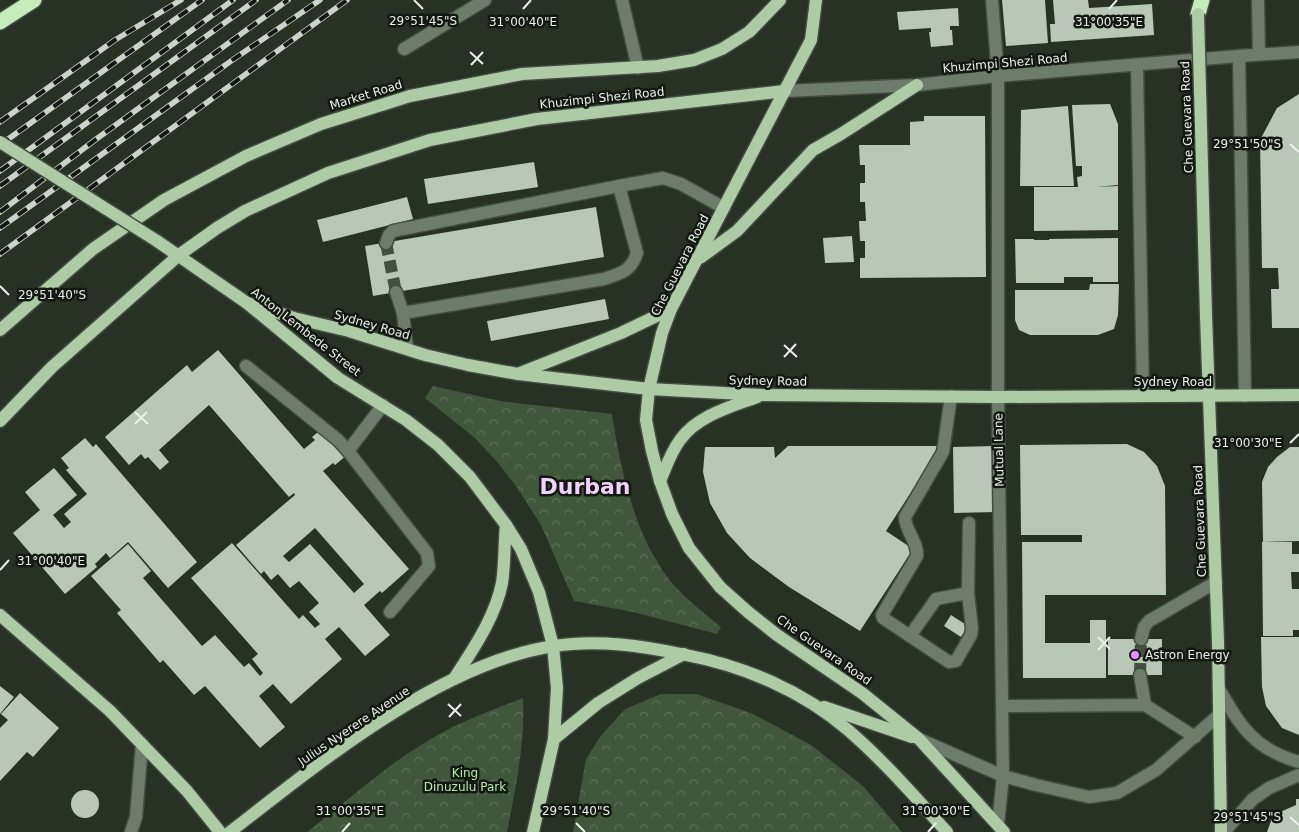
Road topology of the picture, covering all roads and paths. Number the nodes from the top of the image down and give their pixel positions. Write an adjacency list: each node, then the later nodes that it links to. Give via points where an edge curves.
1 (34, 0): 9 (highway)
2 (485, 0): 10 (street)
3 (622, 0): 15 (street)
4 (780, 0): 15 (main road, Market Road, via 749,32 722,48 694,60)
5 (816, 0): 18 (main road, Che Guevara Road, via 811,40)
6 (992, 0): 16 (street, Mutual Lane)
7 (1258, 0): 12 (street)
8 (1199, 5): 38 (main road, Che Guevara Road, bridge)
9 (0, 22)
10 (404, 49)
11 (1299, 52): 12 (street, Khuzimpi Shezi Road)
12 (1259, 54): 13 (street, Khuzimpi Shezi Road)
13 (1239, 56): 14 (street, Khuzimpi Shezi Road); 39 (street)
14 (1137, 65): 16 (street, Khuzimpi Shezi Road); 37 (street)
15 (638, 68): 29 (main road, Market Road, via 512,75 410,96 321,124 246,156 164,200 94,250)
16 (998, 76): 17 (street, Khuzimpi Shezi Road); 40 (street, Mutual Lane)
17 (917, 85): 18 (street, Khuzimpi Shezi Road); 24 (main road, via 813,150 737,231)
18 (785, 91): 21 (main road, Che Guevara Road); 23 (main road, Khuzimpi Shezi Road, via 537,119 430,140 328,173 245,211)
19 (0, 142): 23 (main road, Anton Lembede Street, bridge)
20 (618, 186): 21 (street, via 663,178 682,184); 22 (street, via 394,231); 28 (street, via 637,253 628,269 604,279)
21 (724, 208): 24 (main road, Che Guevara Road)
22 (386, 243)
23 (179, 255): 26 (main road, Anton Lembede Street); 42 (main road, Khuzimpi Shezi Road, via 52,367)
24 (698, 260): 27 (main road, Che Guevara Road)
25 (396, 292): 28 (street)
26 (247, 303): 30 (main road, Sydney Road); 41 (main road, Anton Lembede Street, via 338,378)
27 (671, 309): 32 (main road, via 621,333); 33 (main road, Che Guevara Road)
28 (403, 313): 30 (street)
29 (0, 330)
30 (406, 349): 32 (main road, Sydney Road, via 433,358)
31 (246, 366): 43 (street)
32 (518, 374): 33 (main road, Sydney Road)
33 (649, 389): 34 (main road, Sydney Road); 44 (main road, Che Guevara Road, via 646,420)
34 (761, 395): 36 (main road, Sydney Road); 44 (main road, via 717,412 693,427 673,451)
35 (1299, 395): 39 (main road, Sydney Road)
36 (951, 396): 40 (main road, Sydney Road); 51 (street, via 943,452 905,517 917,556 882,616)
37 (1142, 396): 38 (main road, Sydney Road); 40 (main road, Sydney Road)
38 (1210, 396): 39 (main road, Sydney Road); 47 (main road, Che Guevara Road)
39 (1245, 396)
40 (998, 397): 60 (street, Mutual Lane)
41 (384, 405): 43 (street); 46 (main road, Anton Lembede Street, via 438,445 470,477)
42 (0, 422)
43 (348, 451): 49 (street, via 423,548 429,561 426,570)
44 (660, 481): 64 (main road, Che Guevara Road, via 689,548 720,587 777,635 862,693)
45 (969, 523): 48 (street)
46 (506, 525): 53 (main road, Anton Lembede Street, via 521,549 539,592); 56 (main road, via 502,583 493,613)
47 (1216, 582): 52 (street, via 1149,621); 57 (main road, Che Guevara Road)
48 (968, 593): 51 (street, via 936,599); 51 (street, via 971,634 956,661 947,661)
49 (390, 612)
50 (0, 615): 65 (main road)
51 (910, 636)
52 (1141, 639)
53 (553, 646): 54 (main road, Julius Nyerere Avenue, via 605,643); 56 (main road, Julius Nyerere Avenue, via 493,662); 63 (main road, Anton Lembede Street, via 557,688)
54 (684, 654): 58 (main road, Julius Nyerere Avenue, via 739,669); 63 (main road, via 598,703)
55 (1140, 675): 59 (street)
56 (454, 680): 72 (main road, Julius Nyerere Avenue, via 340,749)
57 (1219, 689): 61 (main road, Che Guevara Road); 66 (street, via 1237,721 1258,742 1279,756)
58 (808, 702): 64 (main road); 74 (main road, Julius Nyerere Avenue, via 847,729)
59 (1145, 705): 60 (street); 62 (street)
60 (1002, 706): 68 (street, Mutual Lane)
61 (1219, 715): 62 (street); 75 (main road, Che Guevara Road)
62 (1195, 737): 68 (street, via 1156,770 1117,793 1089,797)
63 (554, 739): 73 (main road, Anton Lembede Street)
64 (919, 739): 68 (street); 69 (main road, Che Guevara Road)
65 (142, 744): 70 (street, via 136,817); 71 (main road)
66 (1299, 762)
67 (1299, 775): 75 (street, via 1253,799)
68 (1003, 776): 69 (street, Mutual Lane)
69 (1001, 828)
70 (131, 832)
71 (220, 832)
72 (230, 832)
73 (533, 832)
74 (947, 832)
75 (1222, 832)

